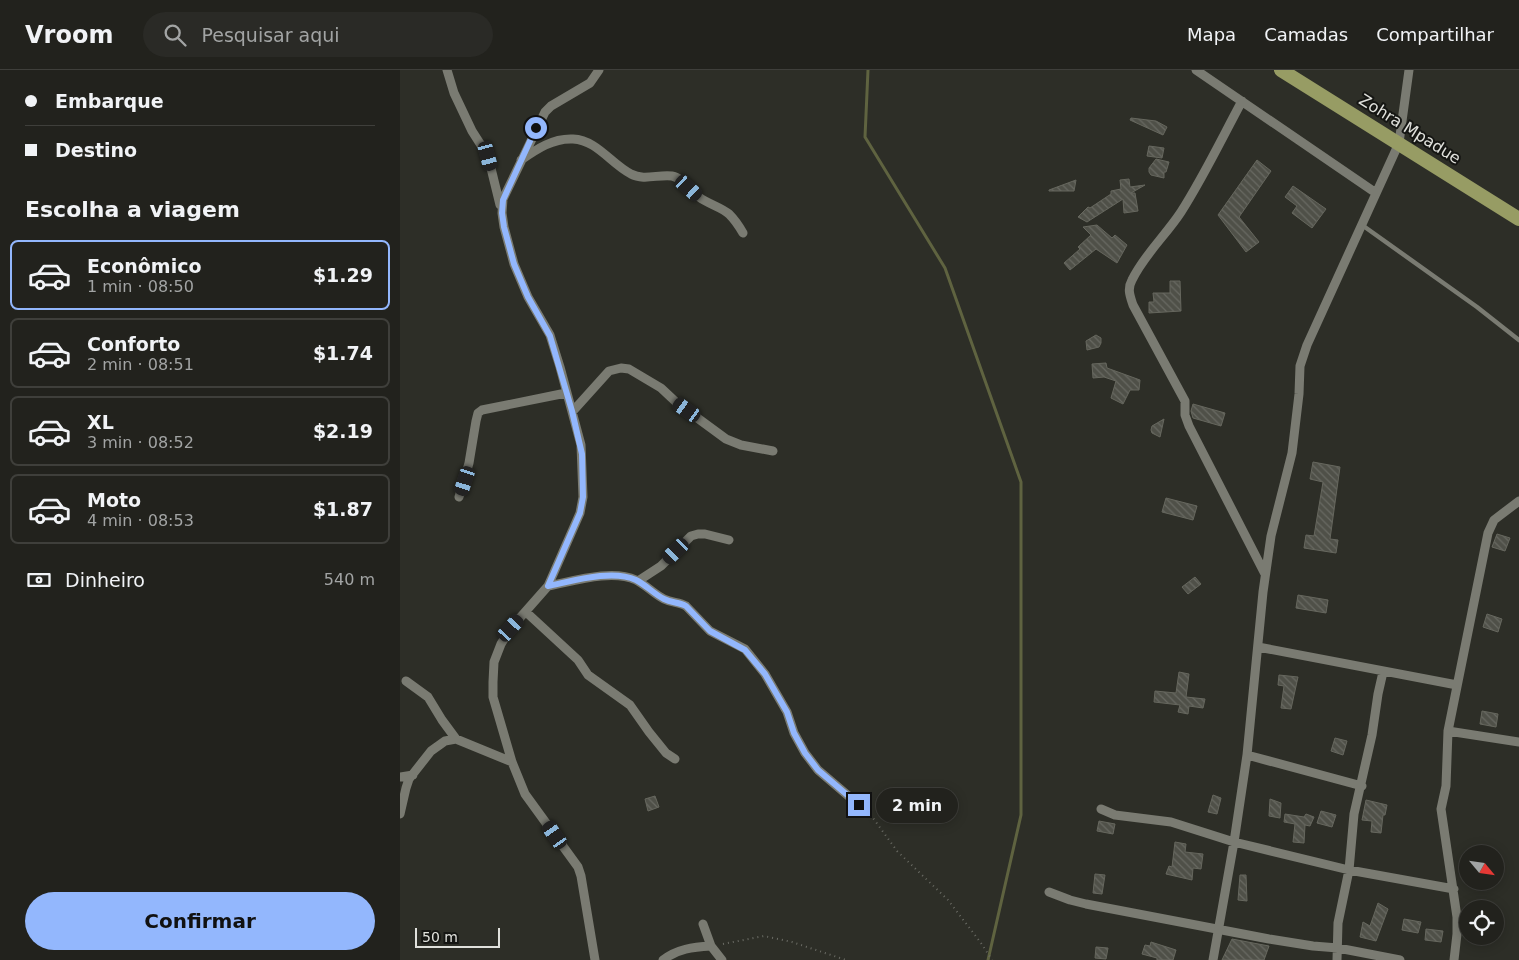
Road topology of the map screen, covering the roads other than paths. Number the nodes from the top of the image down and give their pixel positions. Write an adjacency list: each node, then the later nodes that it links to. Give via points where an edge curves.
1 (447, 70): 10 (street, via 472,131 488,156)
2 (599, 70): 8 (street, via 590,83 544,112)
3 (1196, 70): 6 (street)
4 (1281, 70): 7 (highway, Zohra Mpadue)
5 (1409, 70): 7 (street)
6 (1242, 102): 9 (street); 21 (street, via 1180,213 1131,281 1129,292 1133,306 1185,401 1189,426)
7 (1399, 143): 9 (street); 11 (highway, Zohra Mpadue)
8 (520, 160): 10 (street, via 503,200); 13 (street, via 559,140 586,142 631,175 678,178 700,198 727,213)
9 (1376, 193): 12 (street)
10 (502, 213): 15 (street, via 514,264 550,336)
11 (1519, 219)
12 (1362, 224): 14 (lane); 21 (street, via 1300,366 1292,453 1271,536)
13 (742, 233)
14 (1519, 340)
15 (566, 393): 16 (street); 18 (street, via 478,413)
16 (572, 411): 17 (street, via 609,371 629,369 661,388 726,439); 23 (street, via 582,454 583,497 580,513)
17 (773, 451)
18 (460, 497)
19 (1519, 501): 28 (street, via 1494,520 1488,533)
20 (729, 540): 22 (street, via 704,534 691,536 661,566)
21 (1266, 575): 25 (street)
22 (638, 581): 23 (street, via 627,576 610,575); 38 (street, via 661,598 682,603 710,631 745,650 765,674 805,753 818,770)
23 (548, 586): 24 (street)
24 (526, 612): 33 (street, via 578,660 588,675 630,705 666,753); 34 (street, via 511,628 494,662 493,697)
25 (1258, 647): 26 (street); 32 (street)
26 (1383, 672): 28 (street); 37 (street)
27 (406, 681): 30 (street, via 428,697)
28 (1457, 685): 29 (street)
29 (1448, 731): 31 (street); 43 (street, via 1446,786 1441,809)
30 (456, 740): 34 (street); 35 (street, via 438,744)
31 (1519, 742)
32 (1247, 755): 37 (street); 41 (street)
33 (675, 759)
34 (512, 762): 49 (street, via 528,800 578,867)
35 (413, 774): 36 (street); 40 (street)
36 (400, 777)
37 (1362, 786): 42 (street, via 1354,814)
38 (859, 805)
39 (1101, 809): 41 (street, via 1115,815 1171,822)
40 (400, 814)
41 (1234, 842): 42 (street); 46 (street)
42 (1349, 870): 43 (street); 48 (street, via 1338,922)
43 (1454, 889): 55 (street, via 1457,934)
44 (1049, 892): 46 (street, via 1086,904)
45 (703, 924): 47 (street)
46 (1220, 928): 48 (street); 52 (street)
47 (711, 946): 50 (street, via 688,948); 51 (street)
48 (1338, 948): 53 (street); 54 (street)
49 (596, 960)
50 (663, 960)
51 (722, 960)
52 (1213, 960)
53 (1337, 960)
54 (1400, 960)
55 (1454, 960)

